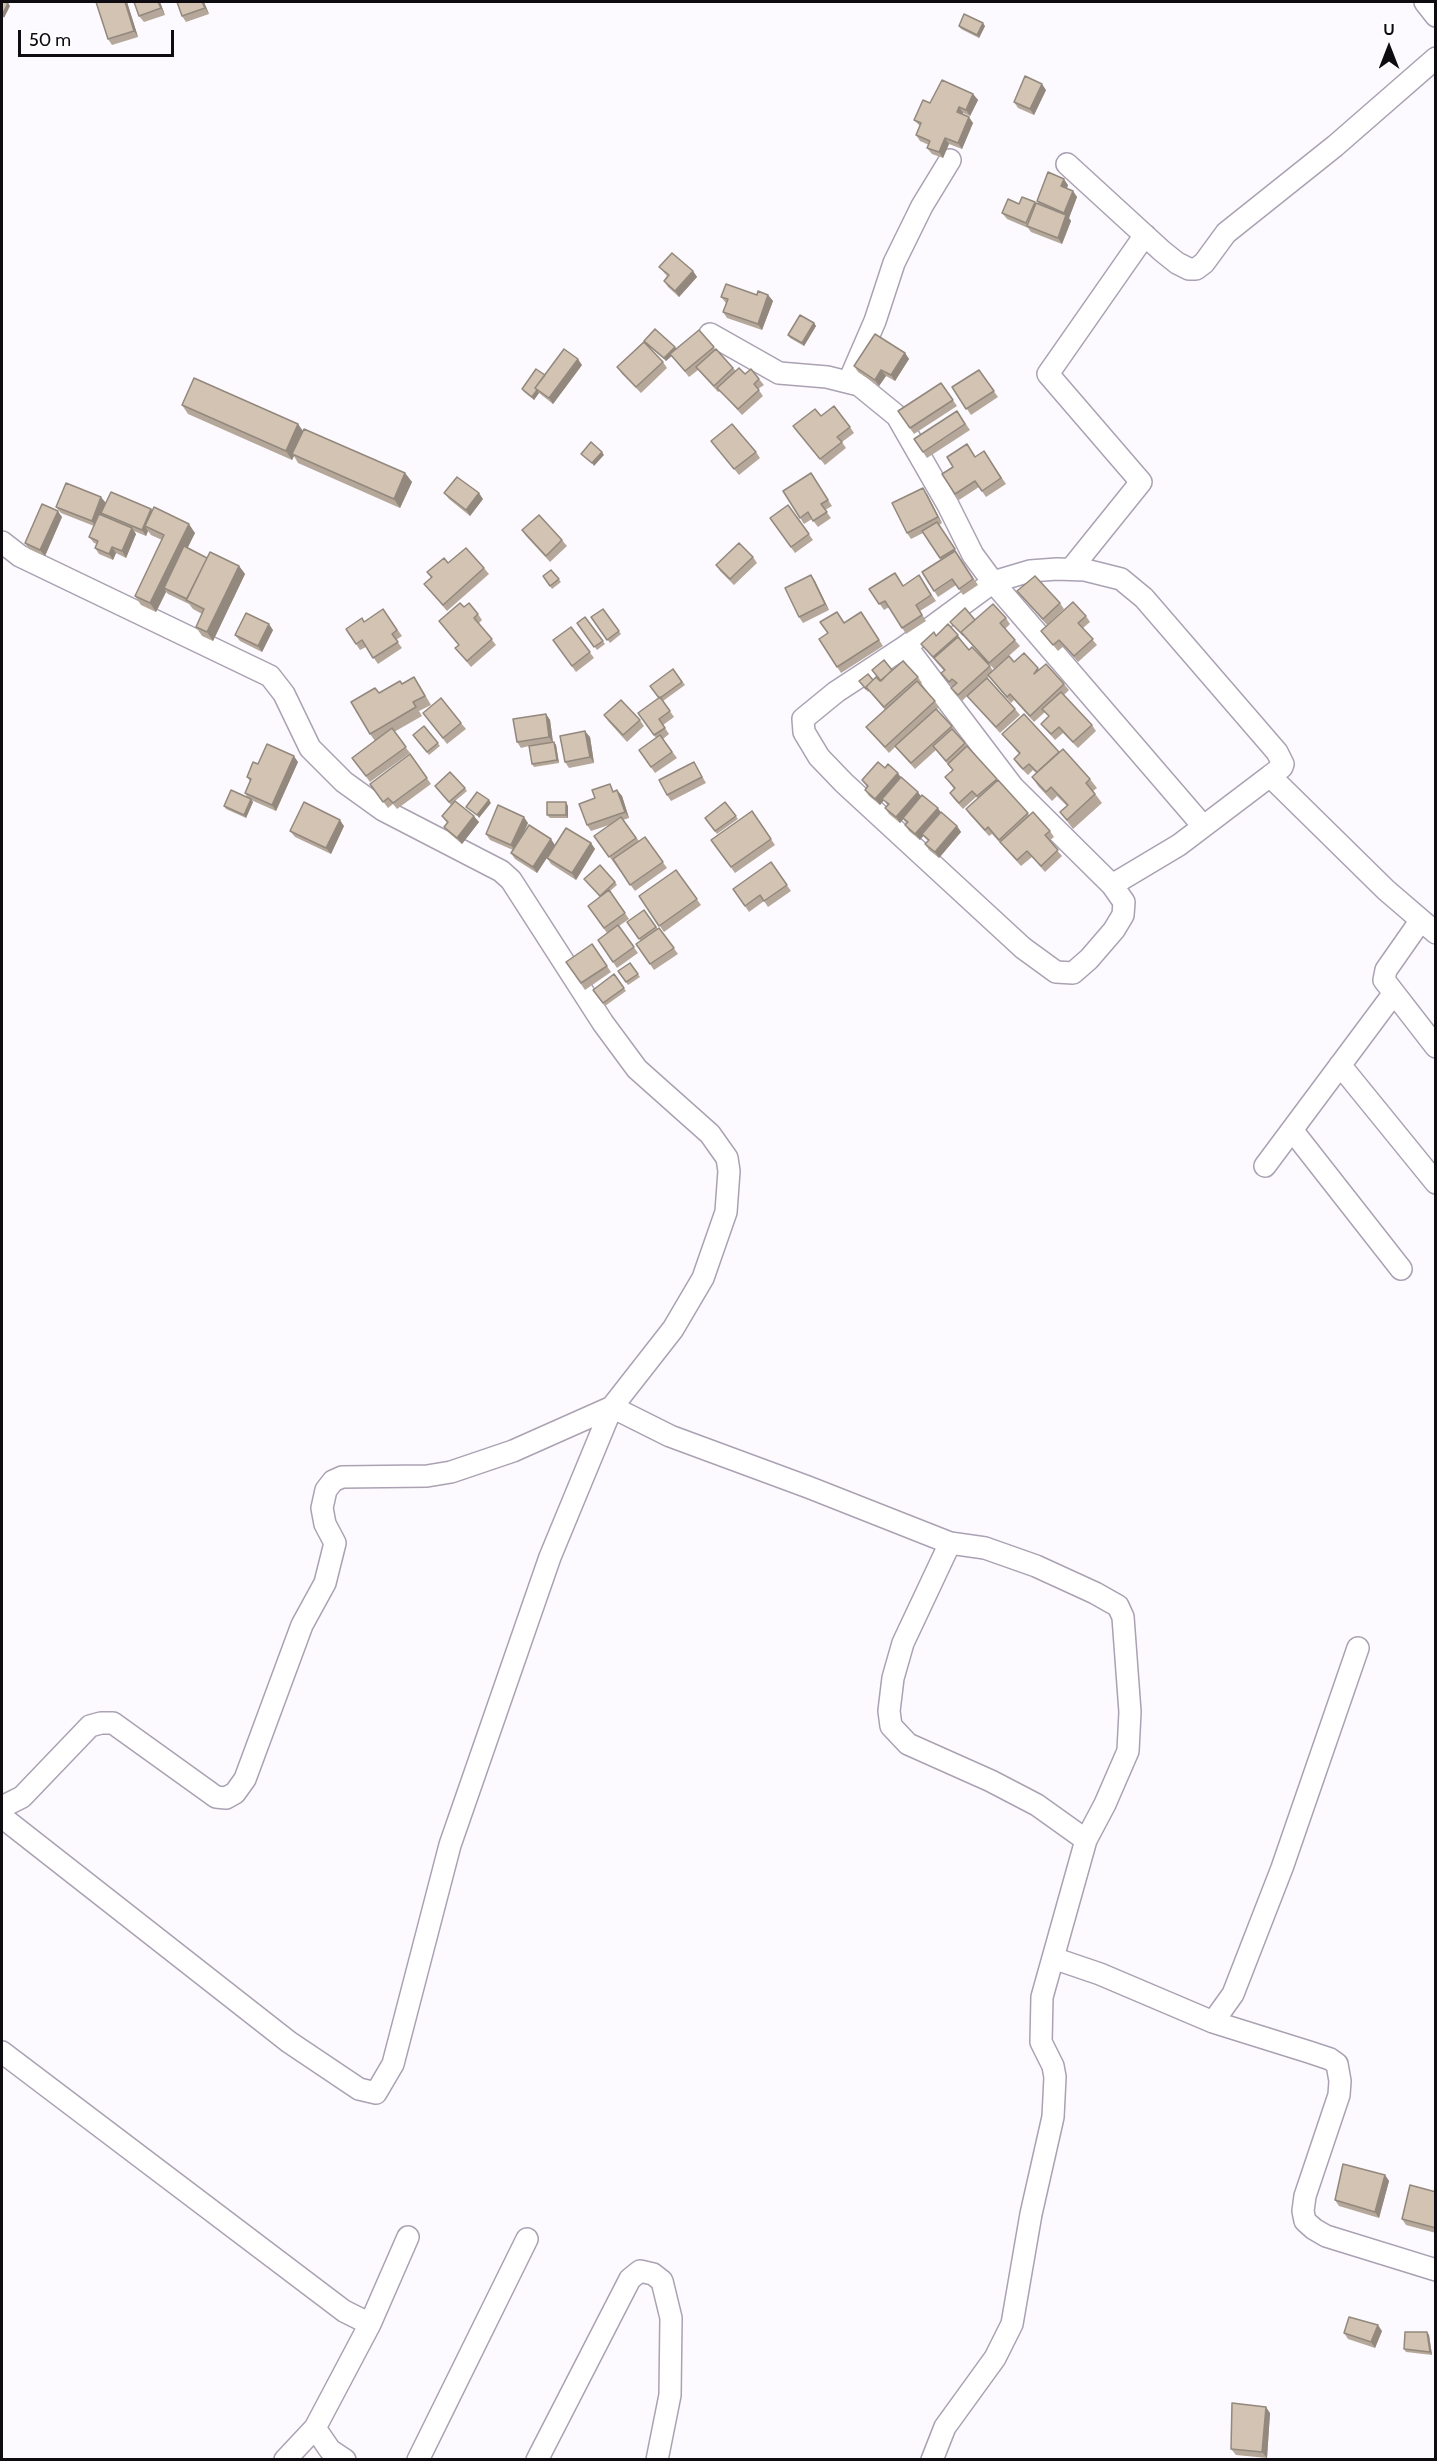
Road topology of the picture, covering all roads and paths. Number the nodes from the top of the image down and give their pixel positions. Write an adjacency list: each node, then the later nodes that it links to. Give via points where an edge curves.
1 (1425, 2): 2 (street)
2 (1436, 16)
3 (1436, 58): 6 (street, via 1226,233 1196,269 1177,263)
4 (950, 160): 8 (street, via 894,263)
5 (1067, 164): 6 (street)
6 (1145, 235): 10 (street, via 1048,374 1141,482)
7 (710, 334): 8 (street, via 779,373)
8 (849, 381): 11 (street, via 897,416 973,555)
9 (2, 542): 24 (street, via 20,556 270,676 284,694 310,748 344,782 383,810 476,857 511,880 637,1069 721,1147 729,1171 726,1212 703,1278 673,1329)
10 (1071, 569): 11 (street, via 1030,571); 13 (street, via 1121,579 1144,598 1277,752 1283,764)
11 (993, 582): 12 (street); 14 (street)
12 (906, 646): 15 (street, via 1013,787); 15 (street, via 807,714 802,724 804,732 819,758 1023,948 1056,972 1073,973 1114,930 1123,915 1124,902)
13 (1270, 776): 14 (street); 16 (street)
14 (1203, 826): 15 (street)
15 (1112, 885)
16 (1428, 926): 17 (street, via 1386,970 1384,980)
17 (1394, 993): 18 (street); 19 (street)
18 (1436, 1047)
19 (1340, 1065): 20 (street); 22 (street)
20 (1292, 1130): 21 (street); 23 (street)
21 (1265, 1166)
22 (1436, 1183)
23 (1401, 1269)
24 (612, 1407): 25 (street, via 670,1436); 27 (street, via 513,1451 451,1472 342,1477 333,1481 326,1490 322,1508 335,1543 325,1583 302,1625 245,1779 235,1793 226,1798 216,1797 113,1723 101,1723 90,1726 22,1797); 28 (street, via 550,1557 458,1823 393,2064 376,2093 359,2089 289,2042)
25 (950, 1543): 29 (street, via 903,1643 893,1678 891,1725 908,1744 1037,1805); 29 (street, via 985,1548 1036,1566 1095,1593 1121,1611 1130,1712 1128,1751)
26 (1358, 1648): 31 (street, via 1282,1868 1233,1994)
27 (2, 1807)
28 (2, 1817)
29 (1086, 1840): 30 (street)
30 (1053, 1958): 31 (street); 43 (street, via 1042,1997 1041,2042 1055,2077 1053,2117 1012,2324 995,2358 945,2427)
31 (1213, 2022): 35 (street, via 1336,2064 1339,2095 1305,2196 1305,2221 1326,2236)
32 (2, 2052): 36 (street, via 344,2311)
33 (408, 2237): 36 (street)
34 (527, 2240): 40 (street)
35 (1436, 2270)
36 (370, 2324): 37 (street)
37 (315, 2428): 38 (street); 39 (street, via 330,2450)
38 (285, 2460)
39 (345, 2460)
40 (418, 2460)
41 (537, 2460): 42 (street, via 630,2279 640,2271 662,2281 670,2318 670,2395)
42 (657, 2460)
43 (932, 2460)

